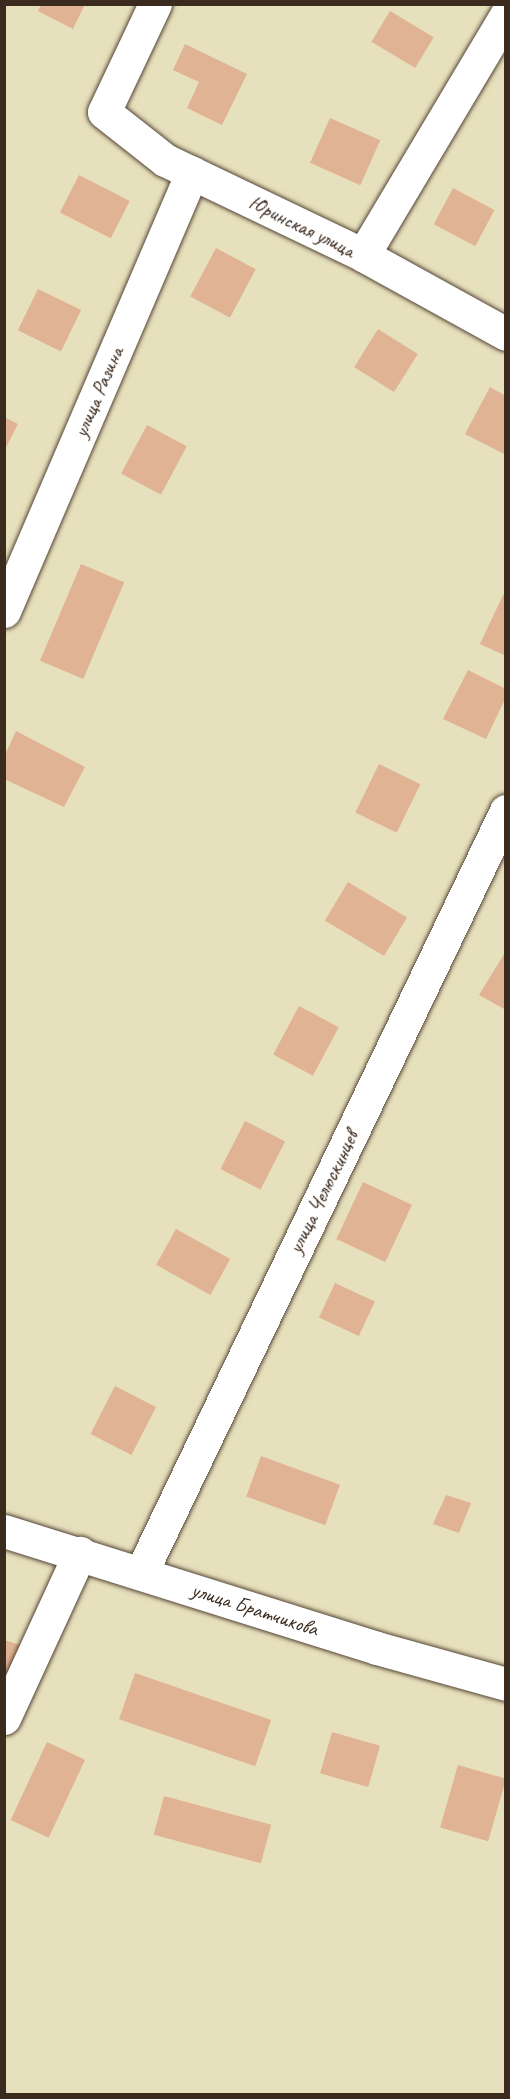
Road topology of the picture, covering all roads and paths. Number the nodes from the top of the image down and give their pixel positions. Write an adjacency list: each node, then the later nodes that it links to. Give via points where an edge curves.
1 (155, 4): 3 (street, Юринская улица, via 104,112 165,160)
2 (506, 15): 4 (street)
3 (192, 173): 4 (street, Юринская улица); 6 (street, улица Разина)
4 (363, 255): 5 (street, Юринская улица)
5 (506, 334)
6 (4, 611)
7 (506, 811): 10 (street, улица Челюскинцев)
8 (4, 1531): 9 (street, улица Братчикова)
9 (80, 1553): 10 (street, улица Братчикова); 12 (street)
10 (141, 1573): 11 (street, улица Братчикова, via 377,1648)
11 (506, 1684)
12 (4, 1718)

